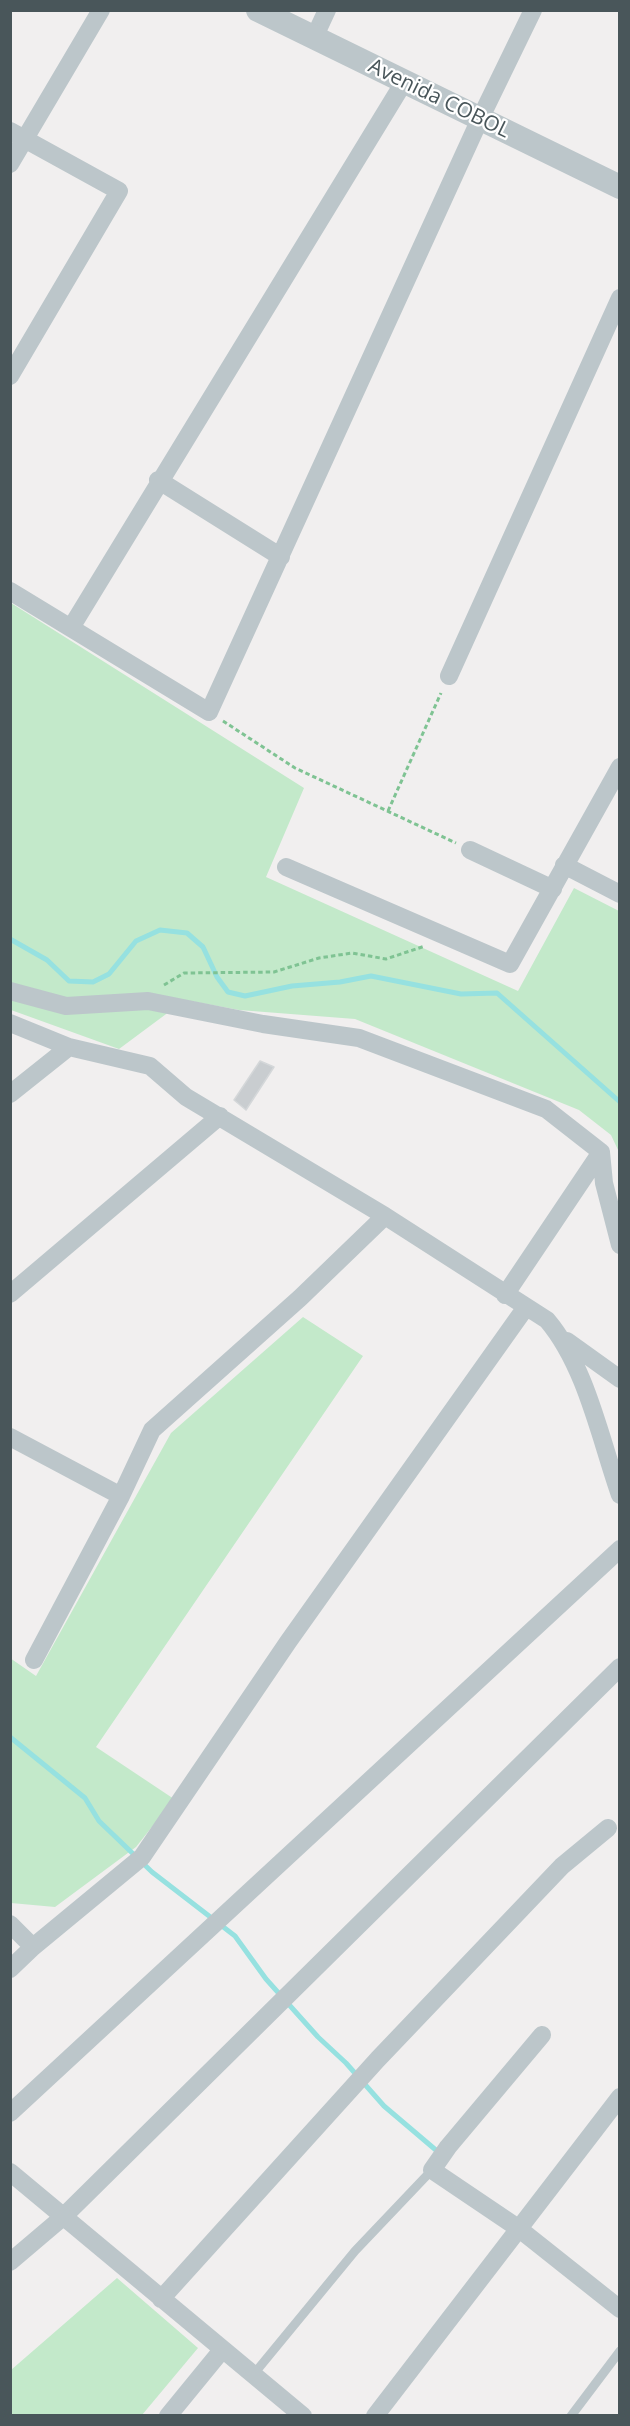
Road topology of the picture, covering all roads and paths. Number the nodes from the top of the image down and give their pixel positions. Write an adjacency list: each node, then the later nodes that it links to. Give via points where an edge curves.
1 (101, 10): 8 (street)
2 (258, 10): 5 (street, Avenida COBOL)
3 (327, 10): 5 (street)
4 (533, 10): 7 (street)
5 (314, 38): 6 (street, Avenida COBOL)
6 (404, 82): 7 (street, Avenida COBOL); 13 (street)
7 (480, 119): 10 (street, Avenida COBOL); 14 (street)
8 (17, 135): 9 (street); 12 (street, via 119,191)
9 (10, 164)
10 (620, 187)
11 (620, 298): 17 (street)
12 (10, 376)
13 (158, 480): 14 (street); 16 (street)
14 (281, 557): 18 (street)
15 (10, 591): 16 (street)
16 (72, 626): 18 (street)
17 (449, 676): 20 (path)
18 (209, 712): 20 (path, via 295,768)
19 (620, 767): 22 (street)
20 (388, 811): 21 (path)
21 (470, 850): 24 (street)
22 (564, 866): 24 (street); 25 (street)
23 (286, 867): 26 (street)
24 (553, 889): 26 (street, via 510,964)
25 (620, 894)
26 (449, 938): 28 (path, via 386,959 352,953 274,972 184,973)
27 (10, 991): 28 (street, via 66,1006)
28 (148, 1001): 33 (street, via 359,1038 546,1109)
29 (10, 1023): 30 (street)
30 (69, 1047): 31 (street); 32 (street, via 150,1066 186,1097)
31 (10, 1094)
32 (220, 1116): 34 (street); 36 (street)
33 (602, 1152): 35 (street, via 604,1183); 37 (street)
34 (385, 1216): 37 (street); 43 (street, via 152,1430)
35 (620, 1245)
36 (12, 1291)
37 (505, 1295): 38 (street)
38 (526, 1307): 39 (street, via 547,1320); 49 (street, via 288,1642 142,1857)
39 (563, 1338): 40 (street); 42 (street, via 575,1362)
40 (620, 1379)
41 (10, 1437): 43 (street)
42 (620, 1495)
43 (121, 1496): 45 (street)
44 (620, 1549): 53 (street)
45 (34, 1660)
46 (620, 1667): 56 (street)
47 (608, 1828): 59 (street, via 562,1866 378,2059)
48 (10, 1924): 49 (street)
49 (33, 1947): 50 (street)
50 (10, 1969)
51 (542, 2035): 54 (street)
52 (620, 2097): 57 (street)
53 (10, 2113)
54 (432, 2170): 57 (street); 63 (lane, via 355,2251)
55 (10, 2172): 56 (street)
56 (63, 2217): 58 (street); 59 (street)
57 (518, 2228): 60 (street); 66 (street)
58 (10, 2262)
59 (161, 2299): 61 (street)
60 (620, 2309)
61 (222, 2350): 63 (street); 64 (street)
62 (620, 2351): 67 (lane)
63 (253, 2375): 65 (street)
64 (168, 2415)
65 (303, 2415)
66 (375, 2415)
67 (571, 2415)

